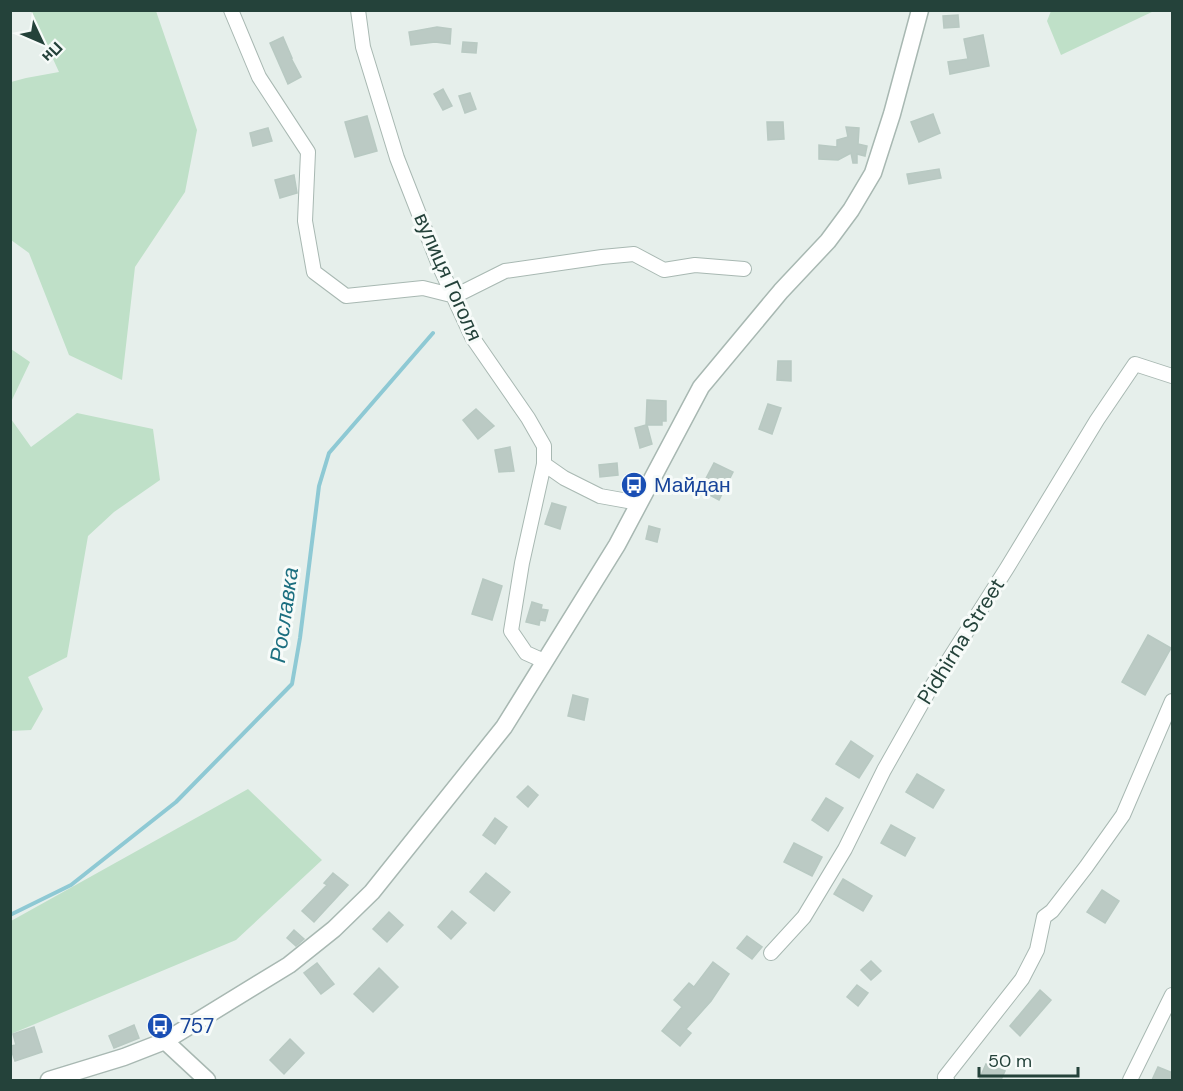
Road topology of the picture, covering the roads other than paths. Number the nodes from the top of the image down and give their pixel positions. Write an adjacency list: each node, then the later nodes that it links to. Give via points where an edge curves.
1 (231, 10): 5 (street, via 259,77 308,152 305,221 314,272 346,296 423,288)
2 (358, 10): 5 (street, вулиця Гоголя, via 363,47 397,158)
3 (920, 10): 8 (street, via 873,173 828,241 700,387)
4 (744, 269): 5 (street, via 694,265 664,270 634,254 505,271)
5 (455, 296): 7 (street, вулиця Гоголя, via 472,337 544,446)
6 (1173, 376): 11 (street, Pidhirna Street, via 1135,364 927,694 845,849 804,917)
7 (544, 464): 8 (street, via 600,496); 9 (street, via 512,631 526,652)
8 (639, 503): 9 (street)
9 (544, 661): 13 (street, via 504,727 372,892 290,965)
10 (1173, 701): 16 (street, via 1123,815 1044,917 1037,950 1022,979)
11 (771, 953)
12 (1173, 995): 17 (street)
13 (165, 1041): 14 (street); 15 (street)
14 (49, 1080)
15 (207, 1080)
16 (946, 1080)
17 (1130, 1080)

